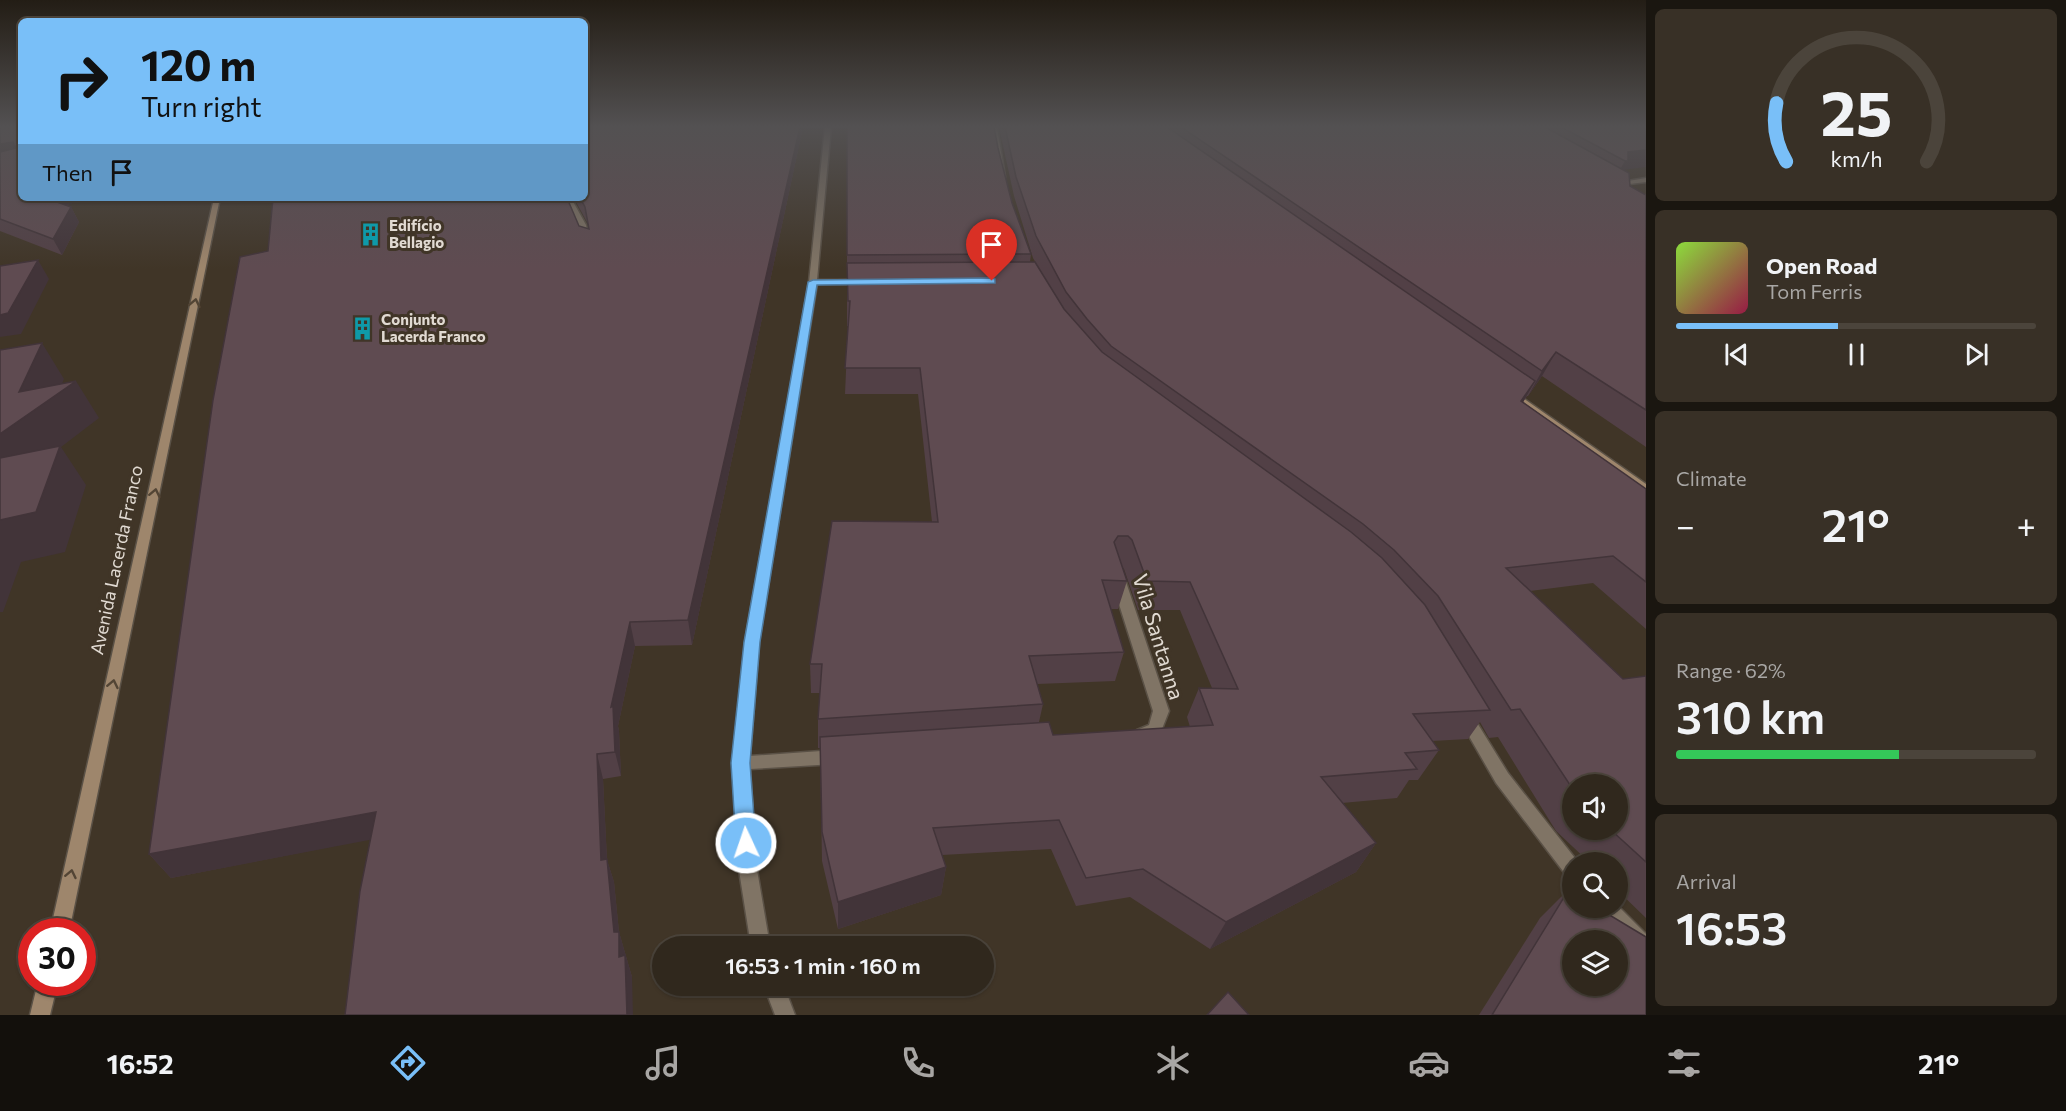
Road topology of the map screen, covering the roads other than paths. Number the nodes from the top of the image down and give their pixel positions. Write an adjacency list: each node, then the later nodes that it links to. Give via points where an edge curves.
1 (823, 174): 11 (street)
2 (1003, 174): 6 (street)
3 (1602, 178): 5 (street)
4 (1646, 180): 5 (street)
5 (1612, 184): 7 (street)
6 (1005, 188)
7 (1629, 194)
8 (216, 201): 21 (street, Avenida Lacerda Franco, one-way to 8)
9 (570, 201): 10 (street)
10 (588, 243)
11 (813, 282): 12 (street); 19 (street, via 752,642)
12 (872, 282)
13 (1506, 389): 14 (street)
14 (1646, 489)
15 (1115, 570): 17 (street, Vila Santanna, via 1161,711 1158,726 1148,734)
16 (1461, 708): 20 (street, via 1502,778)
17 (1125, 736)
18 (855, 755): 19 (street)
19 (741, 763): 23 (street, via 747,864)
20 (1562, 856)
21 (62, 918)
22 (1617, 918): 24 (street)
23 (758, 936)
24 (1646, 948)
25 (45, 996): 27 (street)
26 (777, 996): 28 (street)
27 (40, 1015)
28 (784, 1015)

